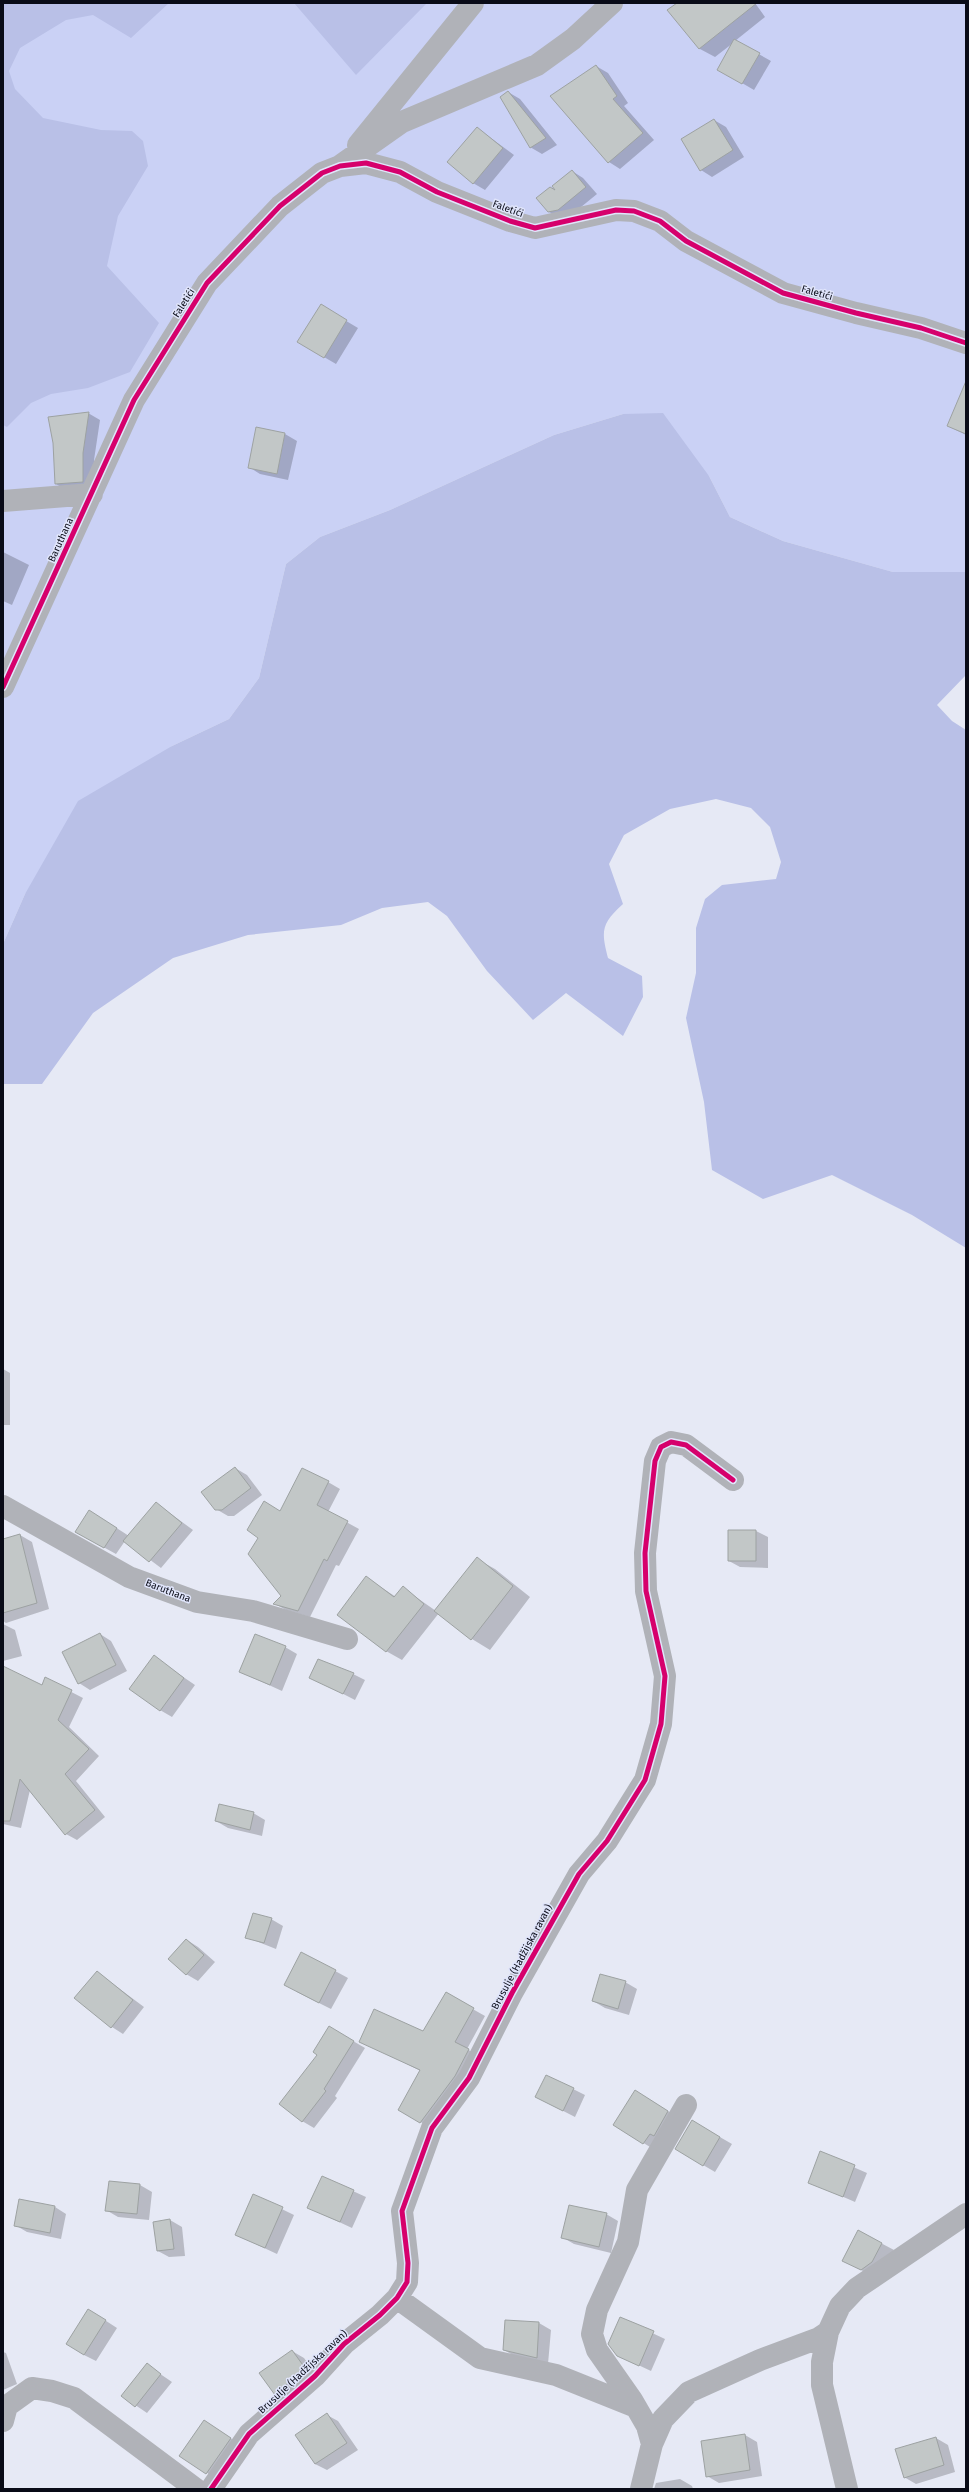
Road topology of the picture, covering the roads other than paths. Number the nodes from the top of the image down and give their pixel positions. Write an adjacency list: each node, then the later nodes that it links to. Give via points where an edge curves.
1 (474, 3): 3 (street)
2 (612, 3): 3 (street, via 573,39 537,65 402,122)
3 (340, 166): 4 (street, Faletići, via 366,163 400,172 437,192 510,221 535,228 616,210 634,211 660,221 686,241 783,292 856,314 922,328); 5 (street, Faletići, via 322,173 280,206 207,283)
4 (966, 343)
5 (134, 400): 6 (street, Baruthana)
6 (92, 494): 7 (street); 8 (street, Baruthana)
7 (3, 501)
8 (3, 687)
9 (733, 1480): 14 (street, Brusulje (Hadžijska ravan), via 686,1445 671,1442 661,1447 655,1461 645,1553 646,1591 665,1676 661,1724 644,1780 607,1841 571,1886 469,2078 432,2128 402,2211 408,2263 406,2282)
10 (3, 1506): 11 (street, Baruthana, via 129,1576 197,1602 253,1611)
11 (348, 1639)
12 (686, 2105): 16 (street, via 637,2190 628,2242 593,2320 592,2334 597,2350)
13 (966, 2214): 15 (street, via 857,2288 840,2306)
14 (397, 2298): 16 (street, via 480,2358 556,2375); 20 (street, Brusulje (Hadžijska ravan), via 249,2434)
15 (828, 2332): 18 (street, via 820,2338 760,2360 689,2392 663,2420); 22 (street, via 822,2362 822,2385)
16 (636, 2406): 18 (street, via 647,2426)
17 (3, 2421): 19 (street, via 7,2406 32,2388 74,2398)
18 (652, 2444): 21 (street)
19 (196, 2489)
20 (211, 2489)
21 (641, 2489)
22 (847, 2489)

